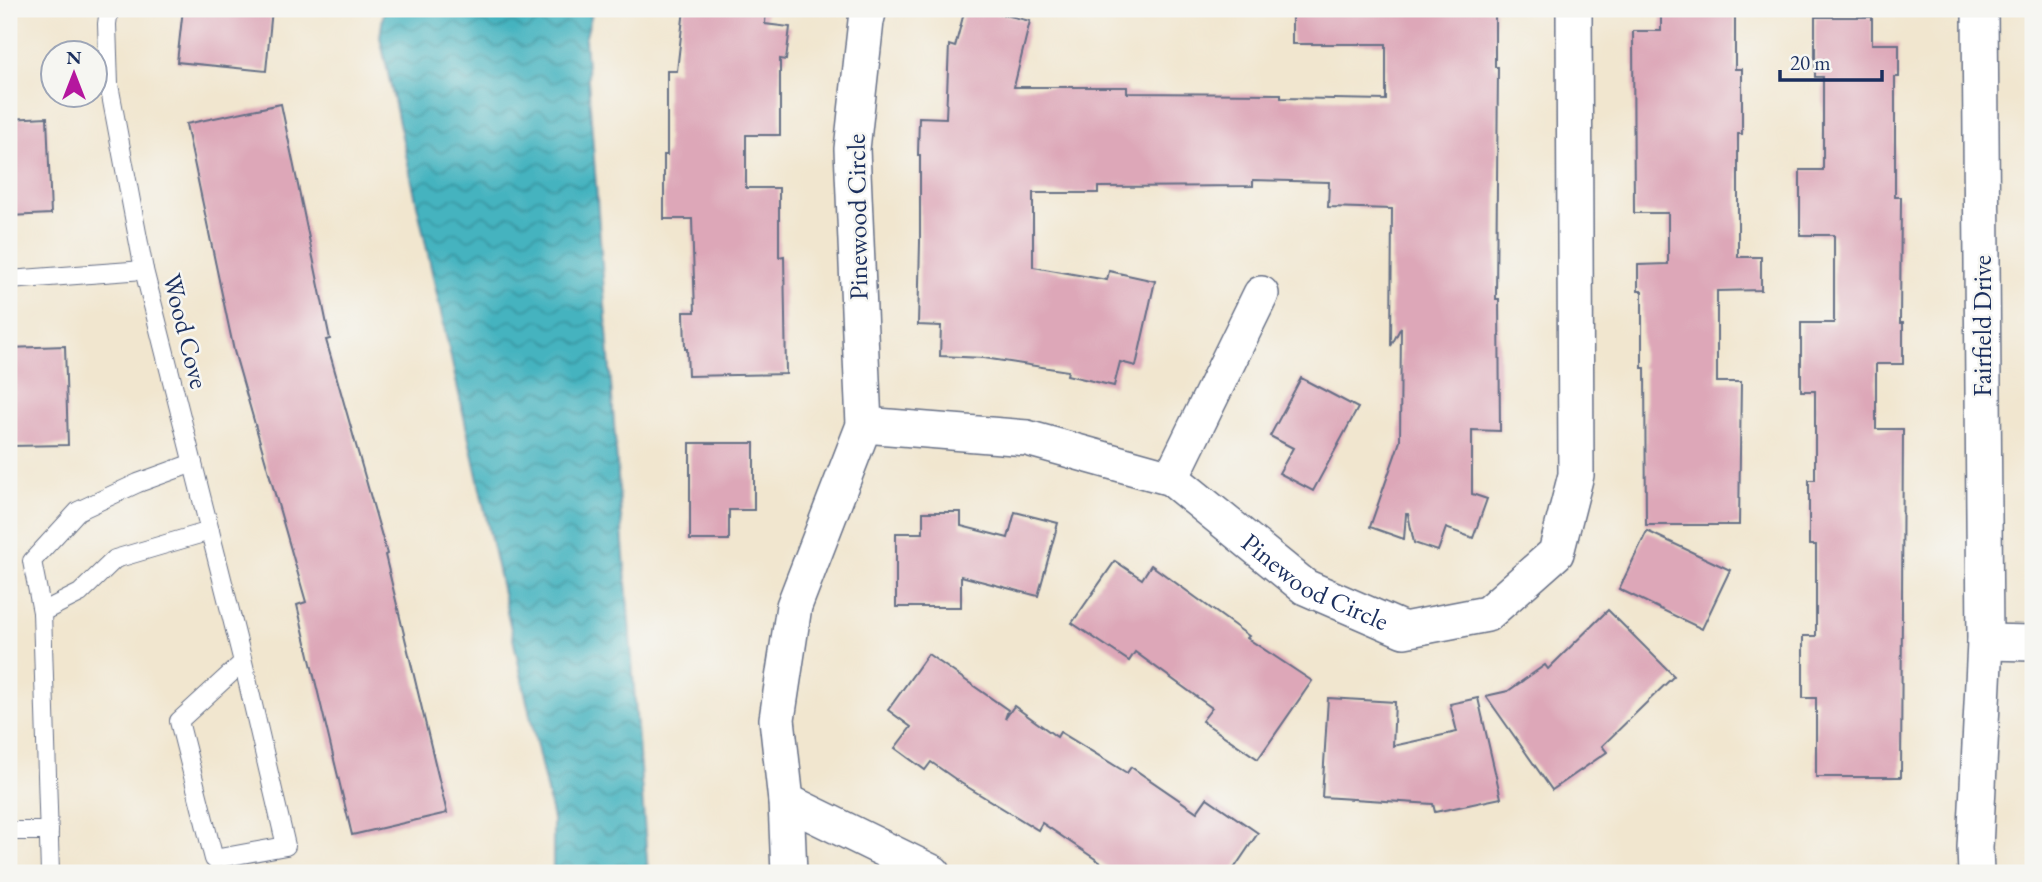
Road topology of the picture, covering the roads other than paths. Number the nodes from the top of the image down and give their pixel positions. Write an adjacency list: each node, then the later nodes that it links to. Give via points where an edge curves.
1 (108, 9): 5 (lane, Wood Cove, via 109,85)
2 (869, 9): 8 (street, Pinewood Circle, via 852,149)
3 (1574, 9): 10 (street, Pinewood Circle, via 1576,475 1556,553 1487,614 1404,631 1305,587)
4 (1980, 9): 13 (street, Fairfield Drive)
5 (144, 270): 6 (lane); 9 (lane, Wood Cove)
6 (9, 280)
7 (1261, 294): 10 (street)
8 (864, 425): 10 (street, Pinewood Circle, via 1027,438); 16 (street, Pinewood Circle, via 794,606 777,719)
9 (192, 463): 11 (lane, Wood Cove); 12 (lane, via 78,511 32,561)
10 (1171, 478)
11 (210, 531): 12 (lane, via 115,559 80,593); 15 (lane, Wood Cove)
12 (41, 612): 18 (lane)
13 (1985, 642): 14 (street); 22 (street, Fairfield Drive)
14 (2033, 643)
15 (243, 662): 15 (lane, Wood Cove, via 179,721 214,859 286,846)
16 (786, 801): 20 (street, Pinewood Circle); 21 (street)
17 (9, 831): 18 (lane)
18 (49, 831): 19 (lane)
19 (50, 873)
20 (789, 873)
21 (933, 873)
22 (1976, 873)

